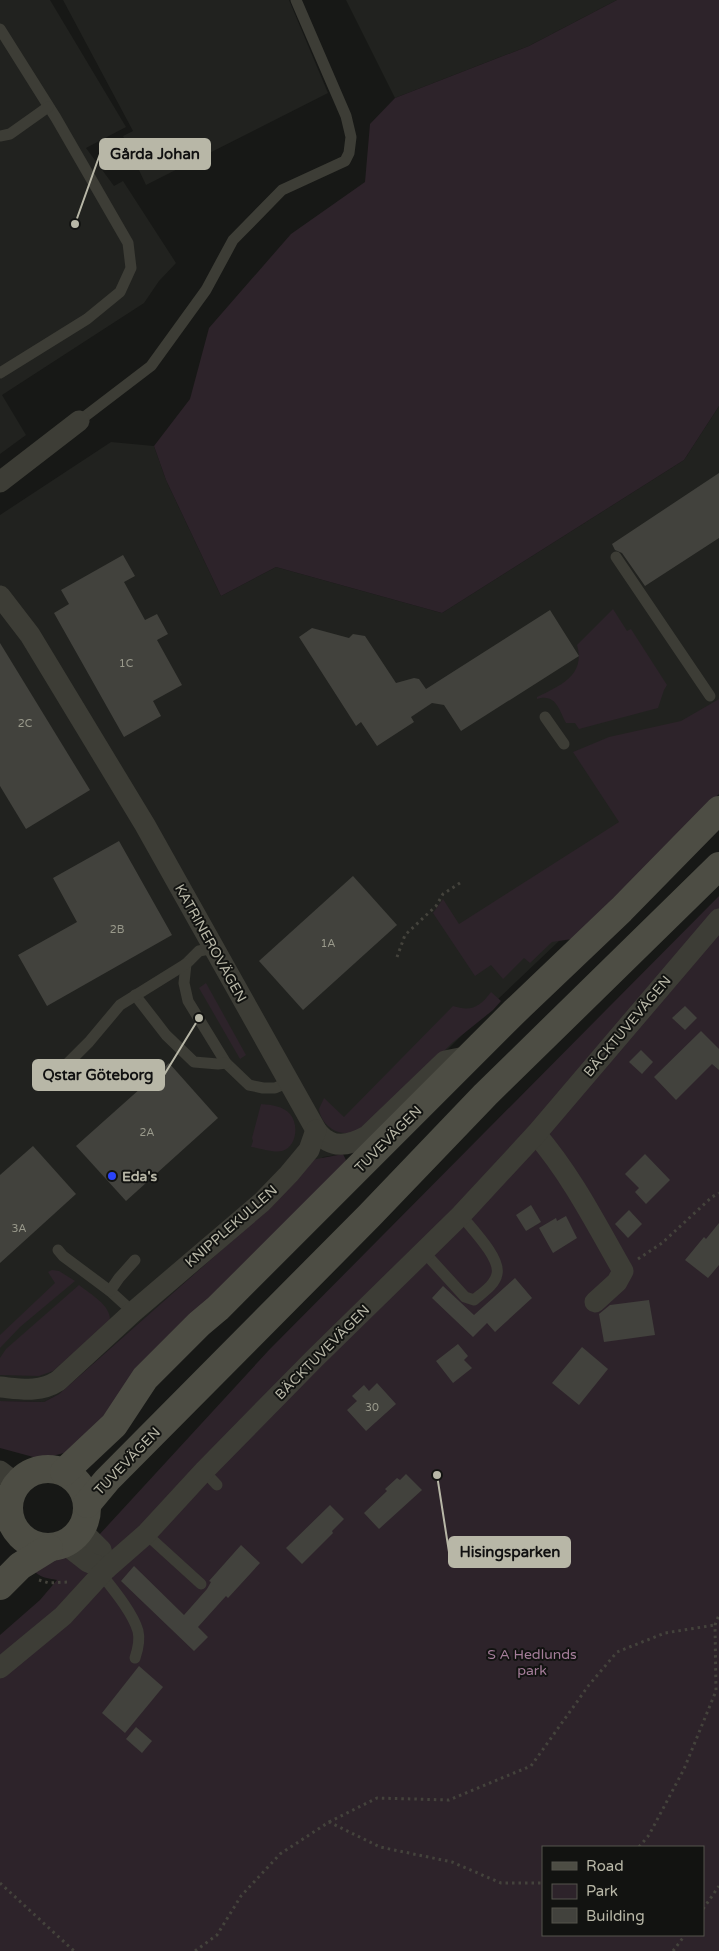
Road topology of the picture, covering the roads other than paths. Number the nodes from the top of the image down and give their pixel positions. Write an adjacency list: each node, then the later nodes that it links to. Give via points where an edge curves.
1 (296, 0): 6 (lane, via 346,116 351,138 345,161 282,190 233,240 206,290 151,366)
2 (0, 29): 3 (lane)
3 (48, 106): 4 (lane, via 10,134); 5 (lane, via 128,242 131,268 120,292 87,319)
4 (0, 136)
5 (0, 373)
6 (79, 421): 7 (street)
7 (0, 482)
8 (616, 558): 10 (lane)
9 (0, 596): 16 (street, KATRINEROVÄGEN, via 30,635 145,825)
10 (710, 696)
11 (545, 717): 12 (lane)
12 (564, 744)
13 (719, 810): 19 (main road, TUVEVÄGEN)
14 (719, 866): 36 (main road, TUVEVÄGEN, via 485,1095 107,1480)
15 (719, 919): 24 (street, BÄCKTUVEVÄGEN)
16 (214, 948): 17 (lane, via 198,951); 22 (street, KATRINEROVÄGEN)
17 (186, 964): 18 (lane); 20 (lane, via 184,983 188,1001)
18 (135, 995): 20 (lane, via 166,1035 194,1062); 21 (lane, via 120,1005)
19 (470, 1056): 23 (street, KATRINEROVÄGEN, via 445,1061 367,1136 347,1144 329,1142); 33 (main road, TUVEVÄGEN, via 145,1378 114,1425)
20 (226, 1063): 22 (lane, via 249,1085 275,1088)
21 (59, 1072)
22 (289, 1082): 23 (street, KATRINEROVÄGEN)
23 (316, 1130): 31 (street, KNIPPLEKULLEN, via 309,1150 262,1202)
24 (536, 1134): 25 (street, BÄCKTUVEVÄGEN); 30 (street, via 575,1186 624,1271)
25 (461, 1215): 27 (street, BÄCKTUVEVÄGEN); 27 (lane, via 497,1265 497,1275 489,1287 474,1300 466,1297)
26 (58, 1250): 29 (lane)
27 (424, 1252): 37 (street, BÄCKTUVEVÄGEN, via 314,1359 210,1478)
28 (135, 1260): 29 (lane)
29 (110, 1291): 31 (lane)
30 (595, 1302)
31 (133, 1312): 32 (street, KNIPPLEKULLEN, via 52,1384 32,1390)
32 (0, 1387)
33 (64, 1472): 34 (main road, via 44,1469); 36 (main road, TUVEVÄGEN, via 80,1485 85,1494)
34 (8, 1477): 35 (main road, via 10,1497)
35 (4, 1522): 36 (main road, via 11,1524 26,1542 37,1547)
36 (71, 1532): 38 (street, via 88,1562); 40 (main road, TUVEVÄGEN, via 20,1566)
37 (146, 1534): 38 (street, BÄCKTUVEVÄGEN); 39 (lane)
38 (104, 1572): 41 (lane, via 138,1631); 42 (street, BÄCKTUVEVÄGEN, via 63,1616)
39 (201, 1584)
40 (0, 1586)
41 (135, 1658)
42 (0, 1668)

